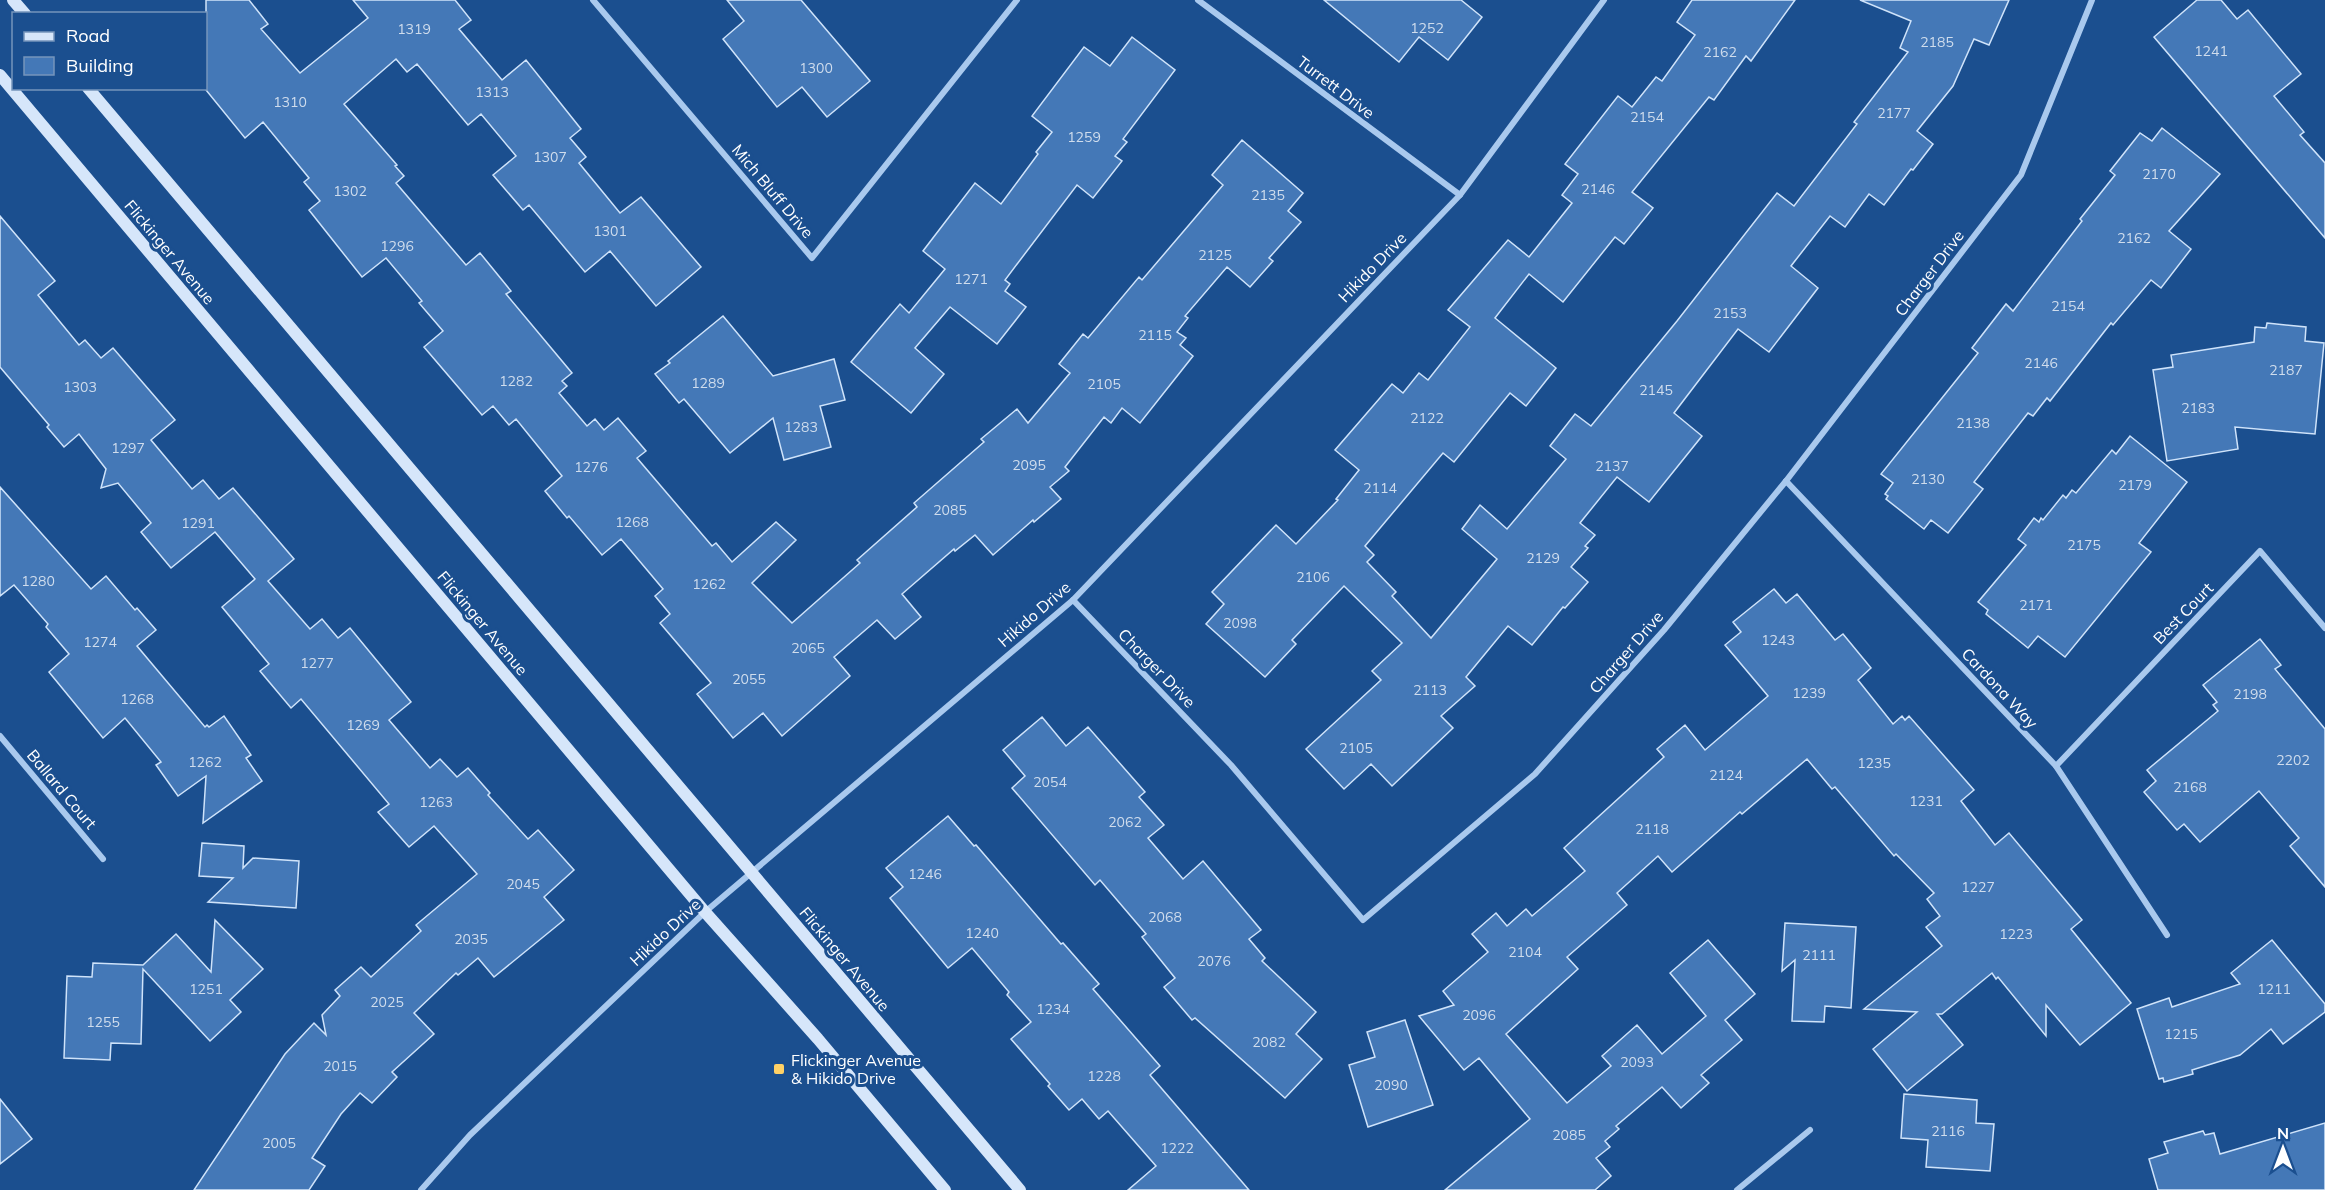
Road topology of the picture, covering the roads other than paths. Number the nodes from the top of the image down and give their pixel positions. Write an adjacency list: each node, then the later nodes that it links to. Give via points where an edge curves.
1 (13, 0): 7 (main road)
2 (592, 0): 3 (street, Mich Bluff Drive, via 812,258)
3 (1017, 0)
4 (1198, 0): 12 (street, Turrett Drive)
5 (1604, 0): 12 (street, Hikido Drive)
6 (2092, 0): 13 (street, Charger Drive, via 2021,175)
7 (23, 12)
8 (0, 75): 9 (main road, Flickinger Avenue)
9 (12, 89)
10 (13, 90): 20 (main road, Flickinger Avenue)
11 (90, 90): 19 (main road, Flickinger Avenue)
12 (1460, 195): 14 (street, Hikido Drive)
13 (1786, 482): 14 (street, Charger Drive, via 1664,630 1535,774 1363,920 1231,765); 17 (street, Cardona Way)
14 (1073, 600): 19 (street, Hikido Drive)
15 (2325, 628): 17 (street, Best Court, via 2260,551)
16 (0, 736): 18 (street, Ballard Court)
17 (2056, 766): 21 (street, Cardona Way)
18 (103, 859)
19 (751, 872): 20 (street, Hikido Drive); 25 (main road, Flickinger Avenue)
20 (705, 912): 23 (street, Hikido Drive, via 471,1135); 24 (main road, Flickinger Avenue, via 818,1038)
21 (2167, 935)
22 (1810, 1130): 26 (street)
23 (422, 1190)
24 (945, 1190)
25 (1020, 1190)
26 (1737, 1190)

